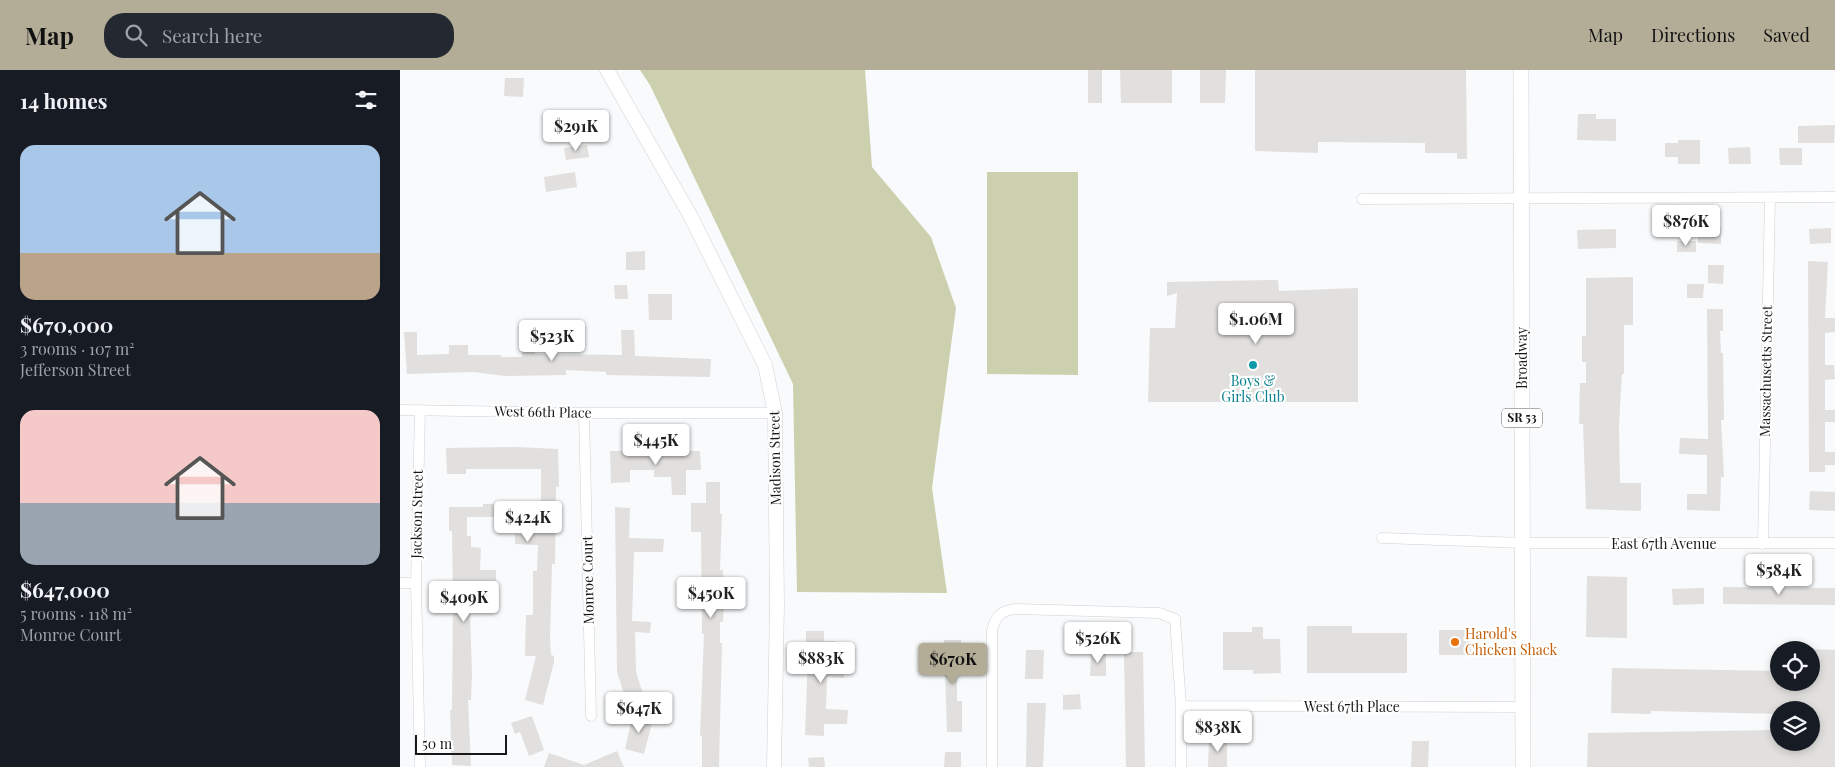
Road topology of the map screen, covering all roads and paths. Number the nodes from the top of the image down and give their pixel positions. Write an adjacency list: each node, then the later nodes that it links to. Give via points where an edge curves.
1 (606, 70): 10 (street, Madison Street, via 690,215 766,364)
2 (1522, 70): 4 (main road, Broadway / SR 53)
3 (1835, 197): 5 (street)
4 (1522, 198): 5 (street); 6 (street); 12 (main road, Broadway / SR 53)
5 (1770, 198): 14 (street, Massachusetts Street)
6 (1362, 199)
7 (400, 410): 8 (street, West 66th Place)
8 (420, 410): 9 (street, West 66th Place); 16 (street, Jackson Street)
9 (584, 413): 10 (street, West 66th Place); 19 (street, Monroe Court)
10 (775, 413): 21 (street, Madison Street, via 777,604)
11 (1382, 538): 12 (street, East 67th Avenue)
12 (1523, 543): 14 (street, East 67th Avenue); 18 (main road, Broadway / SR 53)
13 (1835, 543): 14 (street, East 67th Avenue)
14 (1763, 544)
15 (400, 583): 16 (street)
16 (416, 583): 20 (street, Jackson Street)
17 (1181, 706): 18 (street, West 67th Place); 22 (street, via 1175,619 1159,613 1007,610 999,615 992,631); 23 (street)
18 (1523, 707): 24 (main road, Broadway / SR 53)
19 (592, 716)
20 (420, 767)
21 (774, 767)
22 (992, 767)
23 (1181, 767)
24 (1523, 767)

